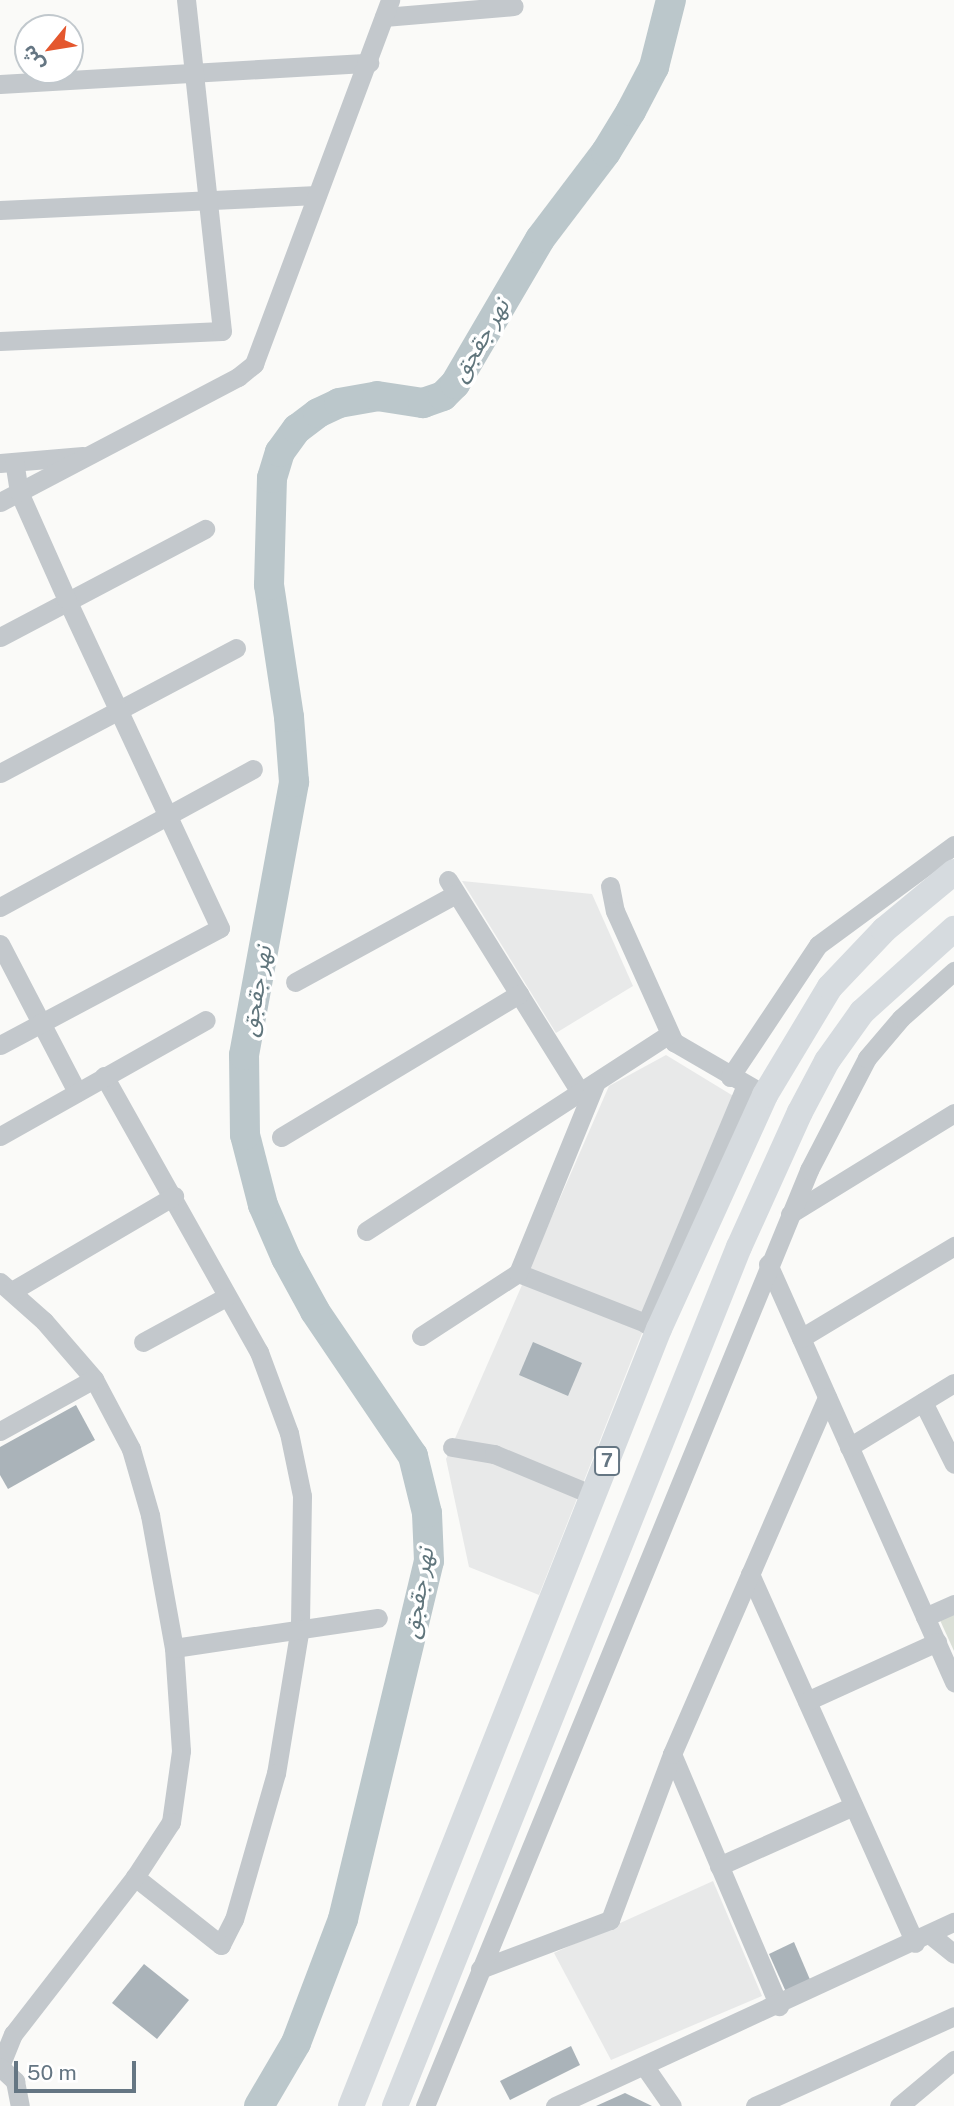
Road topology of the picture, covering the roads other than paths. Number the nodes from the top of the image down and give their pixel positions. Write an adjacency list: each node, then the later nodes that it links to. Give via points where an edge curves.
1 (186, 0): 5 (street)
2 (514, 6): 3 (street)
3 (387, 9): 4 (street)
4 (369, 63): 5 (street); 7 (street)
5 (194, 75): 6 (street); 8 (street)
6 (0, 84)
7 (317, 195): 8 (street); 11 (street, via 254,364)
8 (208, 197): 9 (street); 10 (street, via 222,331)
9 (0, 209)
10 (0, 341)
11 (93, 455): 12 (street); 13 (street)
12 (7, 462): 13 (street)
13 (19, 492): 14 (street); 16 (street)
14 (0, 502)
15 (205, 529): 16 (street)
16 (66, 600): 17 (street); 19 (street)
17 (0, 637)
18 (236, 648): 19 (street)
19 (116, 710): 21 (street); 22 (street)
20 (253, 769): 22 (street)
21 (0, 773)
22 (166, 816): 26 (street); 33 (street, via 220,928)
23 (954, 845): 37 (street, via 818,945)
24 (954, 872): 37 (highway, 7, via 884,930)
25 (610, 886): 34 (street, via 615,911)
26 (0, 907)
27 (954, 929): 88 (highway, 7, via 862,1012 827,1061 800,1112 734,1259)
28 (0, 944): 33 (street)
29 (954, 971): 44 (street, via 901,1018 867,1058)
30 (295, 982): 31 (street, via 452,887)
31 (519, 994): 39 (street); 42 (street)
32 (206, 1020): 36 (street)
33 (40, 1022): 35 (street); 38 (street)
34 (669, 1034): 37 (street, via 681,1049); 39 (street)
35 (0, 1045)
36 (104, 1076): 38 (street); 43 (street)
37 (747, 1086): 51 (highway, 7)
38 (77, 1092): 41 (street)
39 (588, 1092): 45 (street); 48 (street)
40 (954, 1113): 44 (street)
41 (0, 1136)
42 (281, 1137)
43 (174, 1196): 49 (street); 50 (street)
44 (790, 1214): 47 (street)
45 (366, 1231)
46 (954, 1245): 53 (street)
47 (768, 1264): 53 (street); 80 (street)
48 (518, 1273): 51 (street); 52 (street)
49 (4, 1287): 55 (street)
50 (226, 1297): 54 (street); 68 (street, via 259,1352 296,1462 303,1537)
51 (652, 1326): 63 (highway, 7)
52 (421, 1336)
53 (801, 1338): 57 (street)
54 (144, 1342)
55 (94, 1379): 59 (street); 70 (street, via 121,1424 140,1477)
56 (954, 1383): 58 (street)
57 (827, 1397): 61 (street); 64 (street)
58 (923, 1402): 61 (street); 62 (street)
59 (0, 1431)
60 (452, 1447): 63 (street, via 494,1454)
61 (849, 1447): 66 (street)
62 (954, 1464)
63 (593, 1495): 87 (highway, 7)
64 (750, 1574): 72 (street); 73 (street)
65 (954, 1604): 66 (street)
66 (925, 1617): 69 (street)
67 (379, 1618): 68 (street)
68 (300, 1627): 70 (street); 76 (street, via 266,1815 221,1945)
69 (937, 1642): 71 (street); 72 (street)
70 (173, 1648): 76 (street, via 181,1740 176,1804 171,1822)
71 (954, 1682)
72 (807, 1701): 74 (street)
73 (672, 1754): 75 (street); 80 (street, via 610,1920)
74 (853, 1806): 75 (street); 78 (street)
75 (719, 1866): 81 (street)
76 (135, 1877): 84 (street, via 27,2014)
77 (954, 1922): 78 (street)
78 (923, 1940): 79 (street); 81 (street)
79 (954, 1954)
80 (480, 1969): 89 (street)
81 (779, 2006): 85 (street)
82 (954, 2016): 92 (street)
83 (954, 2060): 93 (street)
84 (0, 2067): 86 (street, via 15,2081)
85 (645, 2067): 90 (street); 91 (street)
86 (23, 2105)
87 (351, 2106)
88 (395, 2106)
89 (425, 2106)
90 (555, 2106)
91 (672, 2106)
92 (755, 2106)
93 (899, 2106)

